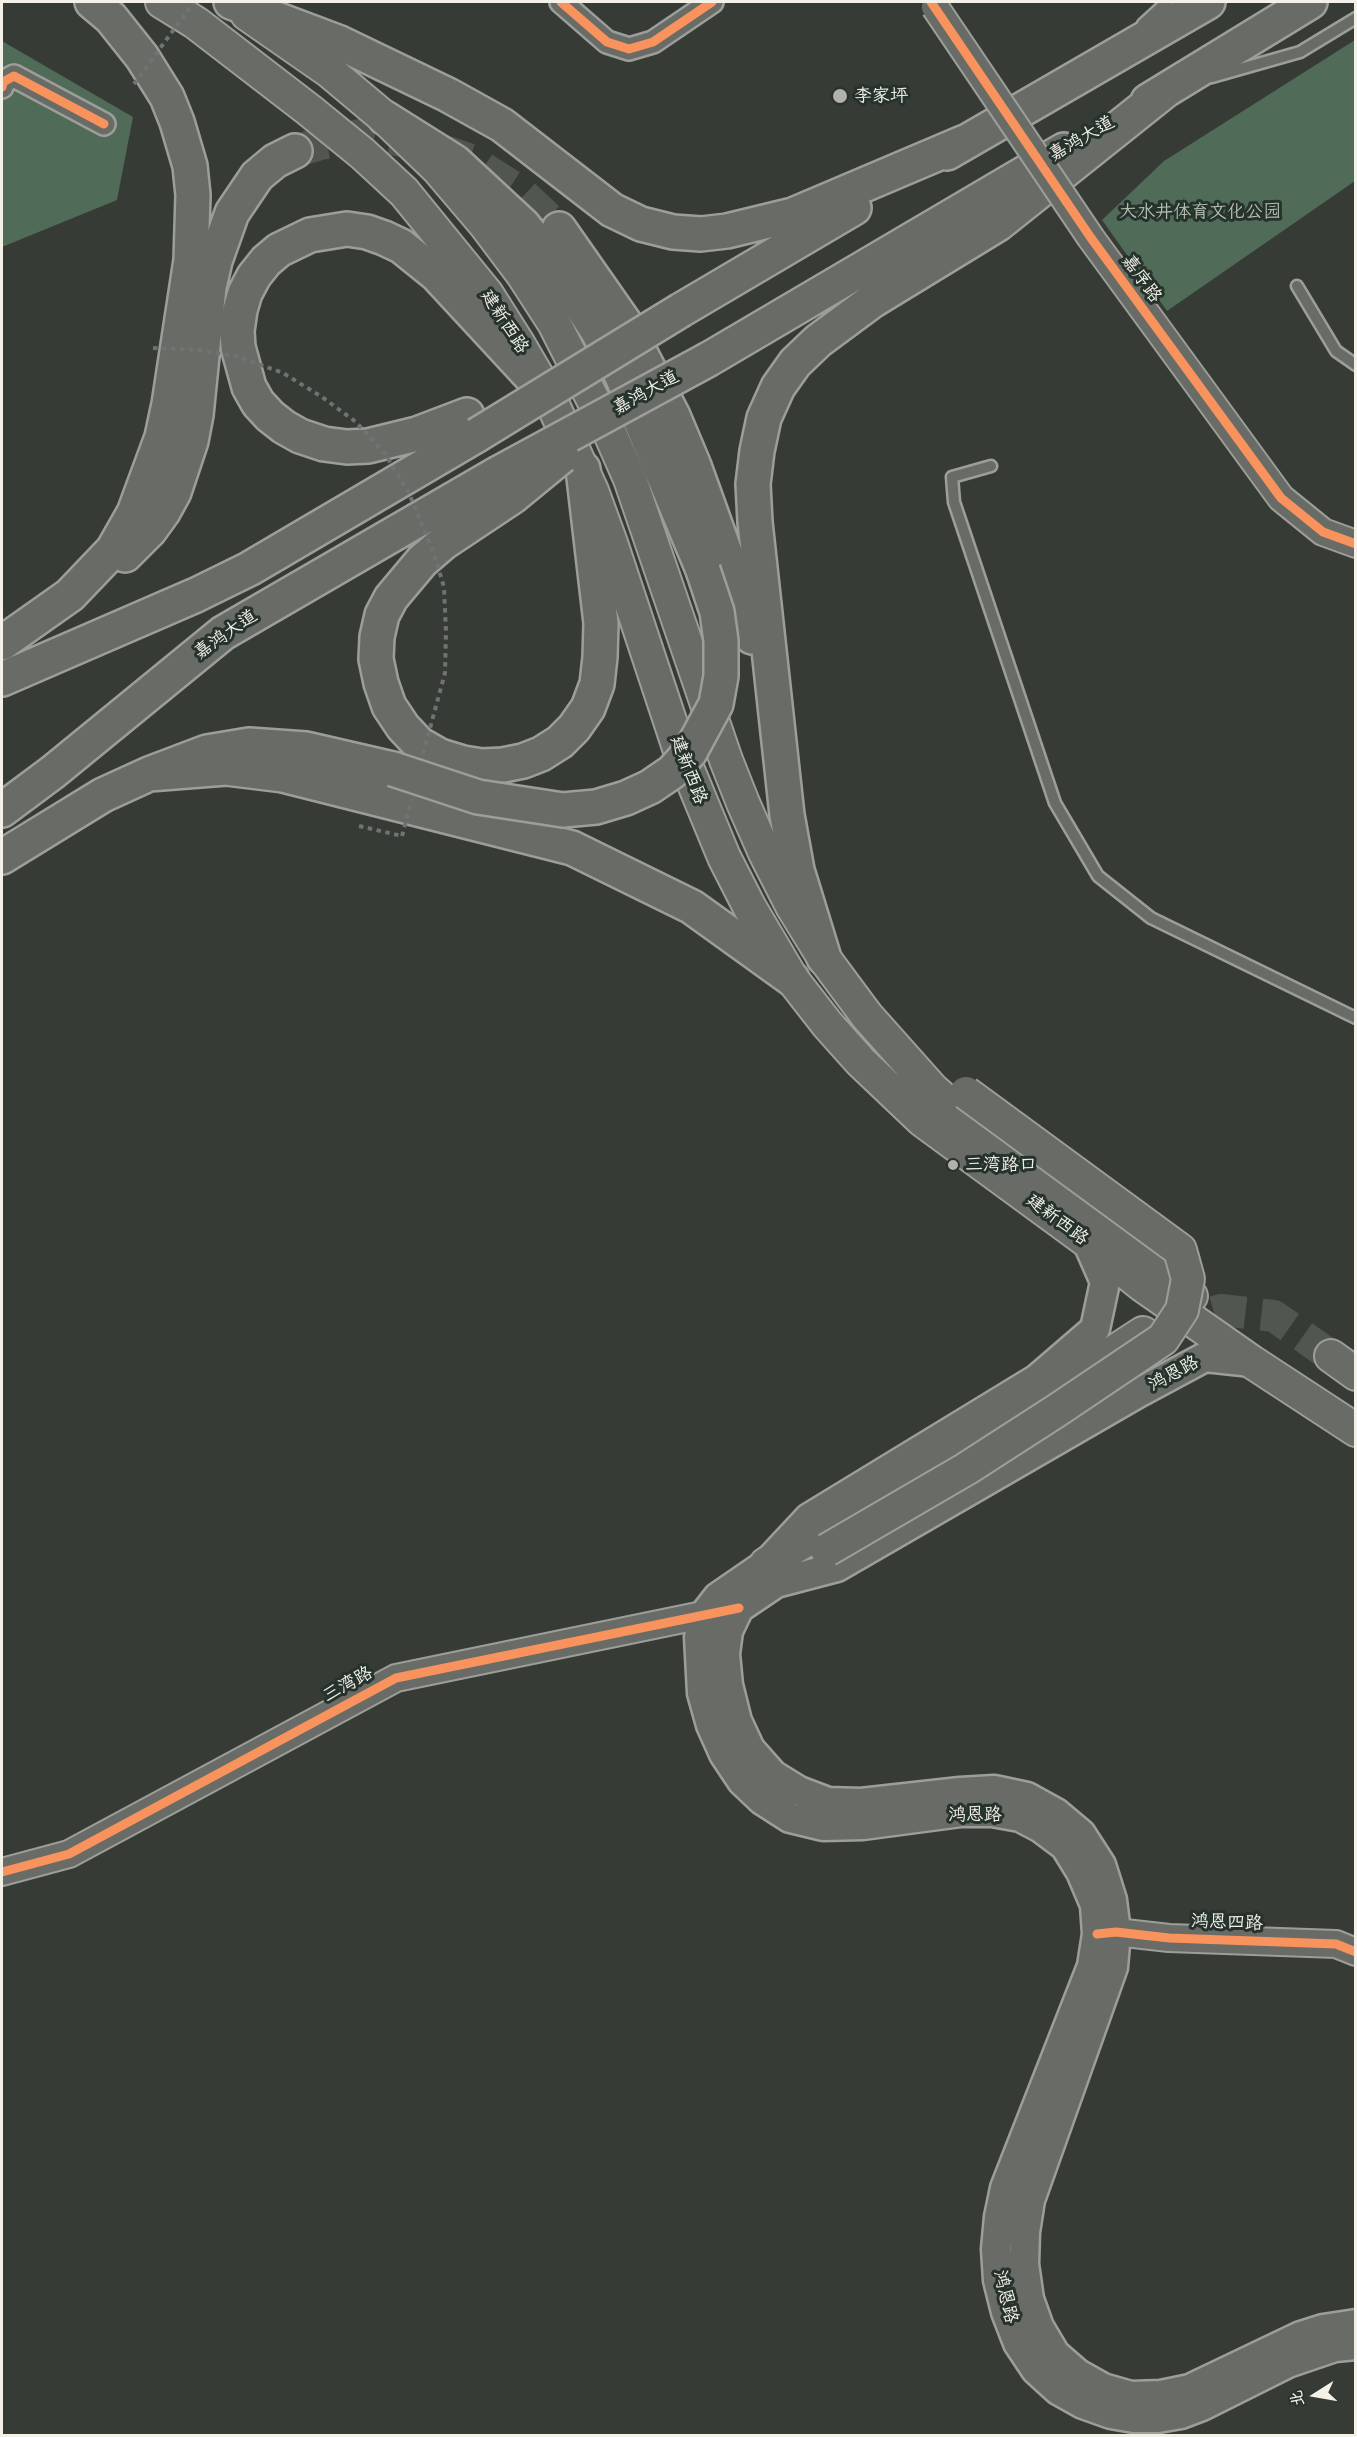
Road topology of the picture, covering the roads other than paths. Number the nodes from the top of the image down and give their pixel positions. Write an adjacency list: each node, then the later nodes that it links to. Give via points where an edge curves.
1 (92, 2): 27 (highway, via 127,36 167,97 190,166 193,228 169,404 154,462 124,534)
2 (162, 2): 21 (main road, 建新西路, via 309,110 404,192 487,294)
3 (230, 2): 14 (main road, 建新西路, via 329,71); 16 (highway, via 340,43 448,95 502,125 612,210 640,224 673,232 727,231 793,215)
4 (561, 2): 5 (street, via 607,42 629,49 653,42)
5 (712, 2)
6 (1167, 2): 11 (lane)
7 (1208, 2): 11 (highway)
8 (1310, 2): 13 (highway, 嘉鸿大道)
9 (933, 4): 26 (street, 嘉序路, bridge, via 1091,238 1281,498 1323,532)
10 (1356, 18): 13 (lane, via 1300,52)
11 (1104, 62): 16 (highway)
12 (2, 87): 15 (street, via 3,82 14,76 28,81)
13 (1166, 90): 25 (highway, 嘉鸿大道, bridge, via 624,405); 32 (highway, via 998,224 842,322 795,363 778,387 764,418 753,484)
14 (385, 118): 30 (highway, bridge, via 455,162 523,225 597,330 621,374 717,612 722,641 716,704 690,752 672,772 650,787 596,807 563,810 478,797 409,774 306,749 249,745 207,752); 34 (main road, 建新西路, via 438,169 490,231 554,323 582,376 630,479 743,803 792,906)
15 (104, 124)
16 (965, 142): 22 (highway, bridge, via 681,310)
17 (295, 151): 27 (highway, via 257,176 238,203 223,236 209,286 196,415 174,492 135,547)
18 (559, 230): 32 (highway, via 624,322 694,466 745,608)
19 (1297, 286): 20 (lane, via 1336,351)
20 (1356, 364)
21 (549, 396): 22 (highway, via 437,274 384,238 348,230 310,235 279,250 254,276 240,310 238,347 249,387 258,403 284,427 324,444 347,447); 24 (main road, 建新西路)
22 (472, 425): 29 (highway, via 249,569)
23 (991, 466): 37 (lane, via 952,477 954,502 1055,803 1098,876 1151,918)
24 (583, 469): 25 (highway, via 601,623 597,684 588,708 560,742 523,761 482,766 440,756 419,744 403,727 389,706 381,683 377,637 391,598 422,561); 35 (main road, 建新西路, via 700,802 750,908)
25 (505, 485): 31 (highway, 嘉鸿大道, via 223,633)
26 (1356, 544)
27 (70, 595): 28 (highway)
28 (2, 642)
29 (2, 679)
30 (149, 774): 33 (highway, via 103,795); 35 (highway, via 226,768 284,775 572,848 692,908)
31 (2, 810)
32 (787, 816): 34 (highway, via 797,870)
33 (2, 857)
34 (824, 958): 36 (main road, 建新西路)
35 (792, 979): 38 (main road, 建新西路, via 861,1062 922,1120)
36 (867, 1016): 43 (main road, 建新西路, via 932,1089 965,1118 1229,1325); 45 (main road, bridge, via 1180,1250 1188,1280 1182,1310 1163,1339 966,1469 827,1550)
37 (1356, 1017)
38 (1087, 1241): 41 (main road, 建新西路); 45 (main road, 鸿恩路, via 1105,1282 1095,1329 1037,1379 809,1518)
39 (1143, 1333): 45 (main road, via 1022,1412 870,1501)
40 (1331, 1356): 42 (main road)
41 (1252, 1362): 44 (main road, 建新西路); 45 (main road, 鸿恩路, via 1205,1357 837,1567)
42 (1356, 1374)
43 (1356, 1408)
44 (1356, 1430)
45 (771, 1573): 46 (main road, 鸿恩路); 47 (main road, 鸿恩路, via 718,1598)
46 (739, 1608): 47 (street, 三湾路); 49 (main road, 鸿恩路, via 728,1630 728,1685 737,1721 750,1749 773,1775 828,1802 861,1803 994,1790 1027,1797 1056,1813 1081,1834 1101,1865 1112,1900)
47 (704, 1615): 48 (street, 三湾路, via 396,1678 69,1854); 49 (main road, 鸿恩路, via 699,1662 711,1725 742,1781 762,1800 790,1818 822,1826 863,1825 961,1812 1020,1817 1065,1846 1081,1872)
48 (2, 1872)
49 (1107, 1933): 50 (street, 鸿恩四路, via 1336,1944); 51 (main road, 鸿恩路, via 1113,1967 1030,2200 1024,2232 1023,2264 1029,2299 1055,2354 1078,2374 1103,2388 1131,2396 1161,2395 1190,2389 1301,2336); 52 (main road, 鸿恩路, via 1005,2188 996,2249 998,2280 1005,2312 1018,2343 1036,2370 1058,2391 1111,2414 1134,2418 1181,2414 1288,2363 1335,2347)
50 (1356, 1952)
51 (1356, 2324)
52 (1356, 2345)

